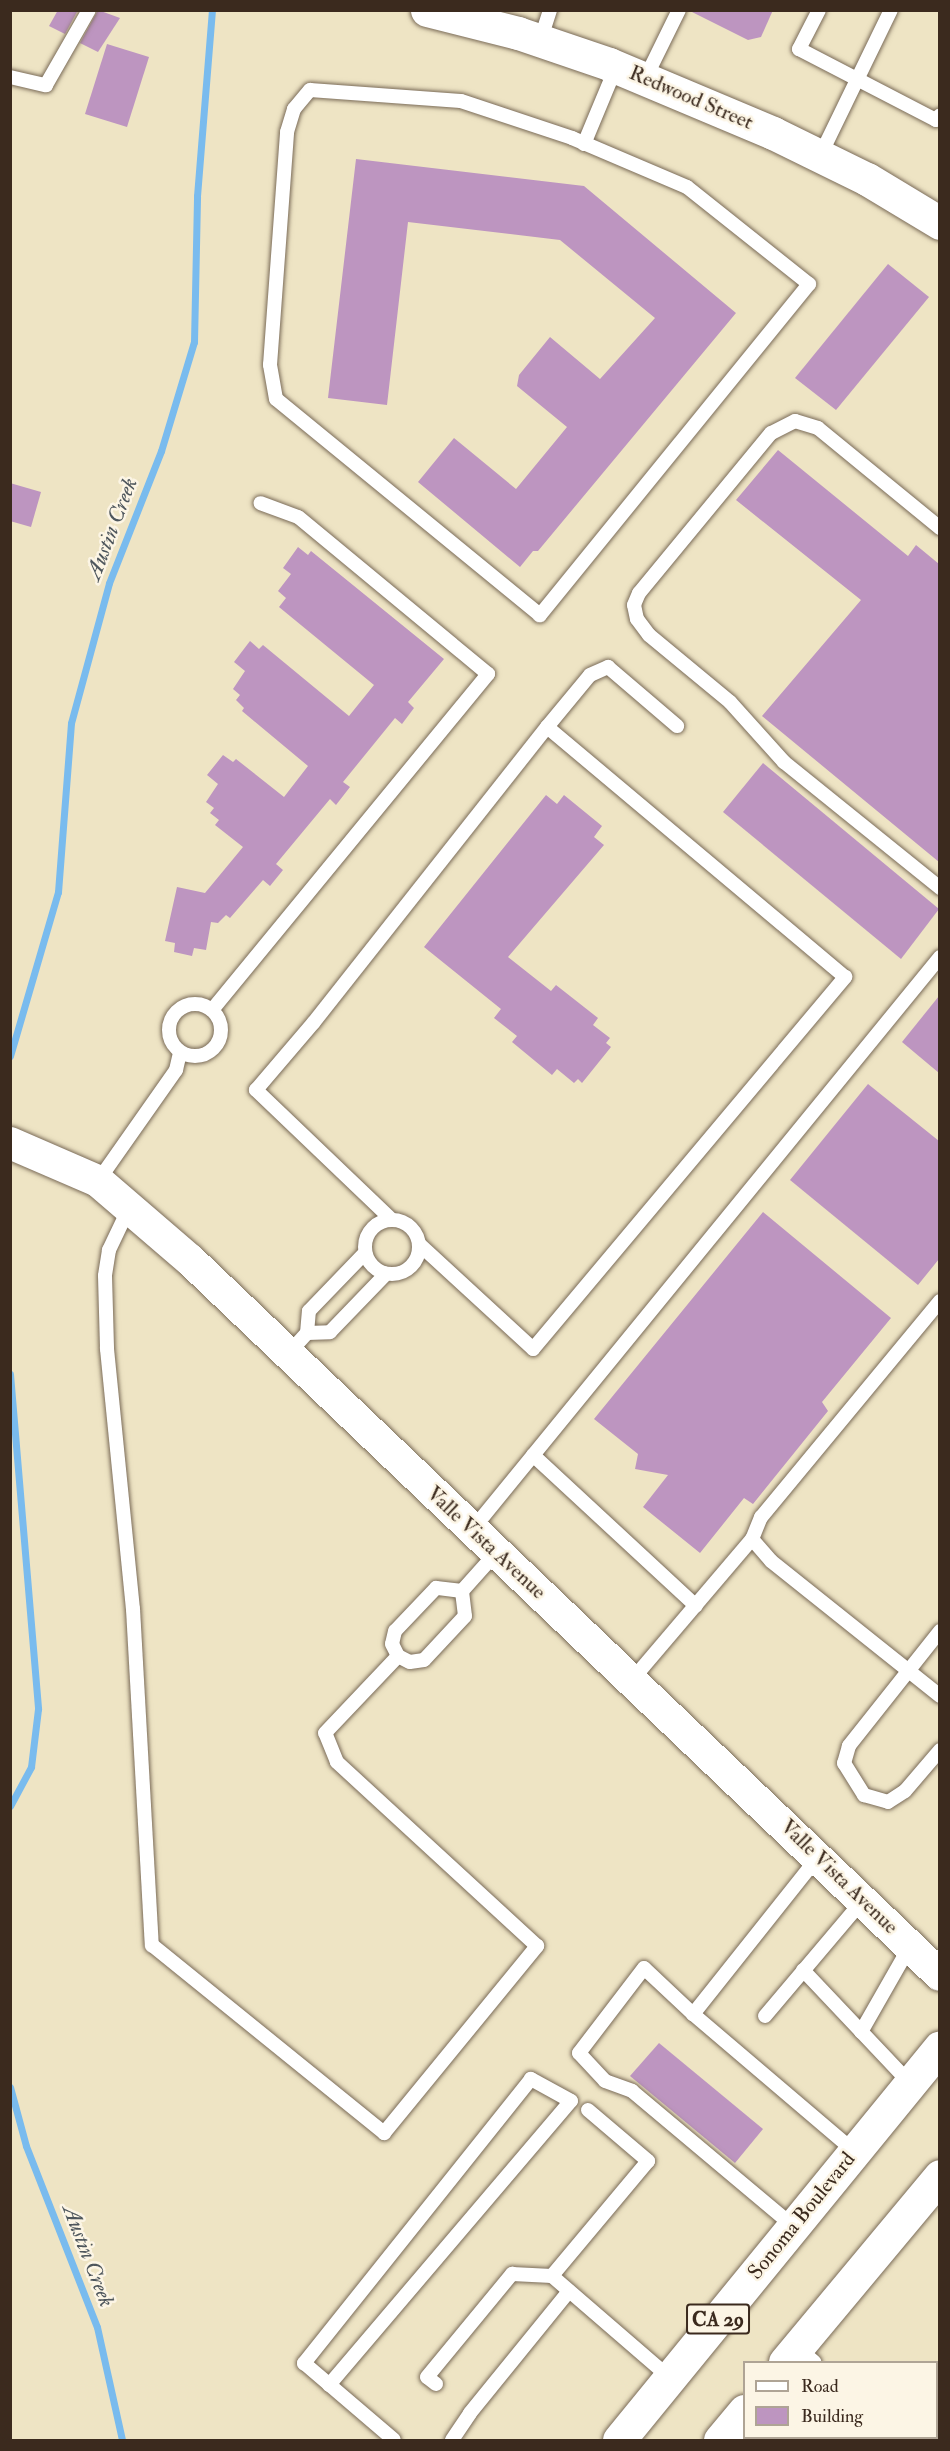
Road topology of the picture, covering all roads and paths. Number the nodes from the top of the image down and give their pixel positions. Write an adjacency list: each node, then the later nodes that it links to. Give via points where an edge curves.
1 (89, 10): 9 (lane, via 46,85)
2 (427, 10): 7 (main road, Redwood Street)
3 (550, 10): 7 (lane)
4 (679, 10): 8 (lane)
5 (819, 10): 10 (lane, via 800,49)
6 (891, 10): 10 (lane)
7 (540, 41): 8 (main road, Redwood Street)
8 (631, 73): 12 (lane); 13 (main road, Redwood Street)
9 (10, 77)
10 (856, 79): 11 (lane, via 936,120); 13 (lane)
11 (939, 115)
12 (584, 144): 12 (lane, via 461,100 310,90 294,109 287,132 270,365 276,399 540,615 809,284 687,187)
13 (820, 156): 14 (main road, Redwood Street)
14 (939, 223)
15 (260, 503): 21 (lane, via 298,517 488,674)
16 (939, 528): 19 (lane, via 830,437 810,423 795,421 771,433 639,593 634,605 637,619 649,635 730,702 784,762)
17 (677, 726): 18 (lane, via 608,667 590,675)
18 (547, 727): 26 (lane, via 256,1090); 27 (lane, via 845,977 533,1349)
19 (939, 888)
20 (939, 957): 32 (lane)
21 (212, 1010): 22 (lane, via 221,1027 217,1043 205,1054); 22 (lane, via 190,1003 175,1012 168,1028 173,1045)
22 (180, 1052): 24 (lane, via 176,1070)
23 (10, 1143): 24 (street, Valle Vista Avenue)
24 (98, 1181): 25 (street, Valle Vista Avenue)
25 (129, 1206): 31 (street, Valle Vista Avenue); 39 (lane, via 109,1250 105,1276 107,1349 133,1609 152,1945 384,2133 537,1946 337,1762 325,1733)
26 (391, 1219): 27 (lane, via 413,1229); 28 (lane, via 370,1230)
27 (419, 1244): 29 (lane, via 410,1267)
28 (365, 1253): 29 (lane, via 372,1267); 31 (lane, via 309,1311)
29 (386, 1274): 31 (lane, via 330,1332)
30 (939, 1301): 34 (lane, via 761,1517)
31 (298, 1343): 33 (street, Valle Vista Avenue)
32 (533, 1455): 33 (lane); 37 (lane)
33 (472, 1530): 35 (street, Valle Vista Avenue)
34 (752, 1539): 37 (lane); 40 (lane, via 771,1561)
35 (496, 1553): 36 (lane); 41 (street, Valle Vista Avenue)
36 (462, 1591): 39 (lane, via 436,1588 394,1631 392,1644); 39 (lane, via 465,1616 424,1660 410,1662)
37 (696, 1606): 41 (lane)
38 (939, 1631): 40 (lane)
39 (398, 1656)
40 (908, 1670): 42 (lane); 43 (lane, via 849,1746 844,1763 849,1776 864,1795 888,1802 905,1791)
41 (632, 1680): 44 (street, Valle Vista Avenue)
42 (939, 1696)
43 (939, 1750)
44 (818, 1857): 45 (street, Valle Vista Avenue); 49 (lane)
45 (863, 1900): 46 (street, Valle Vista Avenue); 47 (lane)
46 (910, 1946): 48 (street, Valle Vista Avenue); 51 (lane)
47 (803, 1970): 50 (lane); 51 (lane)
48 (939, 1975)
49 (693, 2014): 55 (lane); 57 (lane, via 644,1968 579,2053 606,2082 632,2091)
50 (765, 2016)
51 (861, 2032): 53 (lane)
52 (939, 2047): 53 (main road, Sonoma Boulevard / CA 29)
53 (910, 2083): 55 (main road, Sonoma Boulevard / CA 29)
54 (588, 2110): 58 (lane, via 648,2161)
55 (854, 2151): 57 (main road, Sonoma Boulevard / CA 29)
56 (936, 2189): 60 (main road)
57 (793, 2226): 61 (main road, Sonoma Boulevard / CA 29)
58 (552, 2276): 59 (lane); 62 (lane, via 512,2274 427,2377)
59 (569, 2291): 61 (lane); 66 (lane)
60 (799, 2358)
61 (670, 2378): 69 (main road, Sonoma Boulevard / CA 29)
62 (436, 2384)
63 (329, 2385): 63 (lane, via 556,2119 571,2101 531,2079 304,2363); 67 (lane)
64 (458, 2404): 66 (lane)
65 (743, 2412): 70 (main road)
66 (470, 2413): 68 (lane)
67 (394, 2440)
68 (452, 2440)
69 (619, 2440)
70 (720, 2440)

